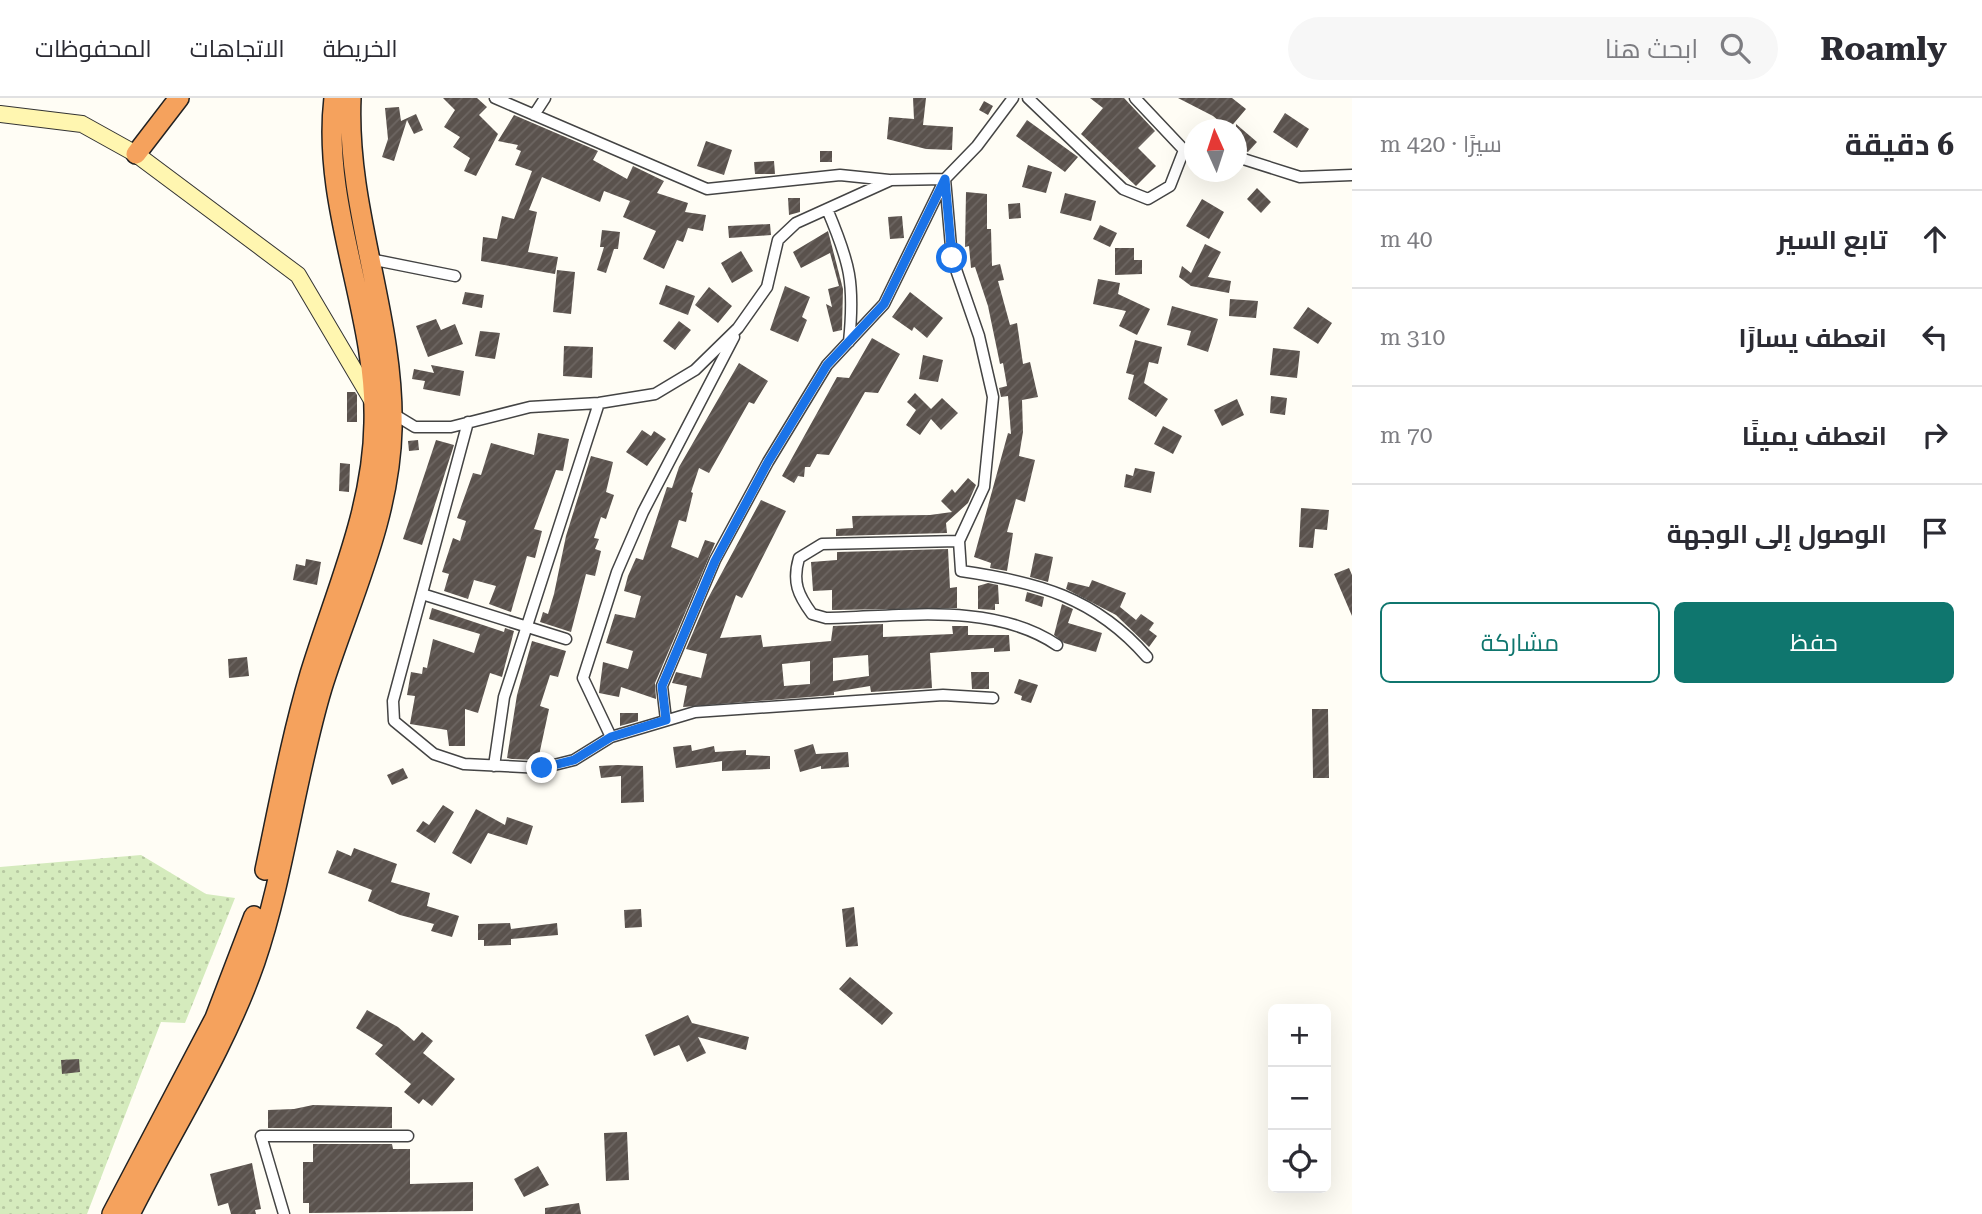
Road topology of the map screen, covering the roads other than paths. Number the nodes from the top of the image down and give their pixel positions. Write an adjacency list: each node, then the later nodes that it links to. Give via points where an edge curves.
1 (179, 98): 12 (highway)
2 (334, 98): 24 (highway, via 335,169)
3 (351, 98): 19 (highway, via 352,167)
4 (495, 98): 10 (street)
5 (545, 98): 10 (street)
6 (1013, 98): 16 (street)
7 (1028, 98): 13 (street, via 1124,189 1148,199 1170,186)
8 (1135, 98): 11 (street)
9 (0, 114): 12 (street, via 82,124)
10 (534, 115): 17 (street, via 707,189 840,175)
11 (1184, 145)
12 (136, 153): 24 (street, via 298,275)
13 (1184, 159)
14 (1247, 160): 15 (street, via 1300,177)
15 (1352, 175)
16 (945, 179): 17 (street); 22 (street, via 884,304); 26 (street, via 952,258 979,336 993,397 984,487)
17 (891, 180): 18 (street)
18 (827, 209): 21 (street, via 796,223 778,240 767,288); 22 (street, via 846,253 854,296)
19 (370, 259): 20 (street); 24 (highway, via 387,340)
20 (455, 276)
21 (738, 328): 23 (street, via 695,370 654,394); 34 (street, via 617,572 583,678)
22 (849, 342): 33 (street, via 827,365 715,561 662,686)
23 (599, 403): 25 (street, via 530,407); 28 (street)
24 (383, 409): 25 (street, via 415,427); 37 (highway, via 360,518 295,727 251,929 215,1018); 38 (highway, via 390,472 379,520 313,721 256,959 226,1033)
25 (468, 422): 27 (street)
26 (959, 541): 30 (street, via 822,544 799,558 794,575 798,594 812,614 826,618 996,619); 31 (street, via 961,571 1024,580 1070,597 1120,627)
27 (422, 594): 28 (street); 35 (street, via 393,701 394,721 434,754 464,764)
28 (526, 626): 29 (street); 35 (street, via 504,697)
29 (566, 639)
30 (1057, 645)
31 (1147, 657)
32 (993, 698): 33 (street, via 943,695 695,712)
33 (666, 720): 34 (street)
34 (611, 737): 35 (street, via 574,760 542,768)
35 (494, 766)
36 (408, 1136): 39 (street, via 261,1136)
37 (113, 1214)
38 (130, 1214)
39 (284, 1214)

